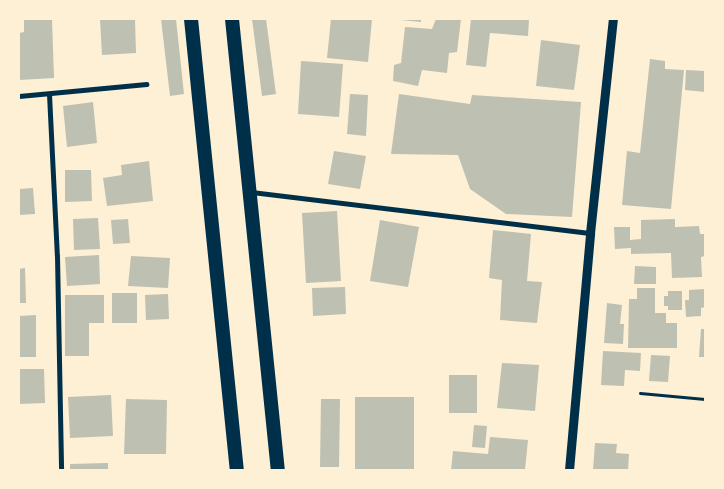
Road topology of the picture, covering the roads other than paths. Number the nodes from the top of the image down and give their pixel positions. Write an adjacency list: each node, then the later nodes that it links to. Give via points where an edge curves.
1 (190, 19): 10 (highway)
2 (232, 19): 7 (highway)
3 (613, 19): 8 (street)
4 (146, 84): 5 (street)
5 (49, 94): 6 (street); 9 (street, via 57,256)
6 (19, 96)
7 (250, 192): 8 (street); 11 (highway)
8 (590, 232): 12 (street)
9 (61, 470)
10 (237, 470)
11 (278, 470)
12 (569, 470)

